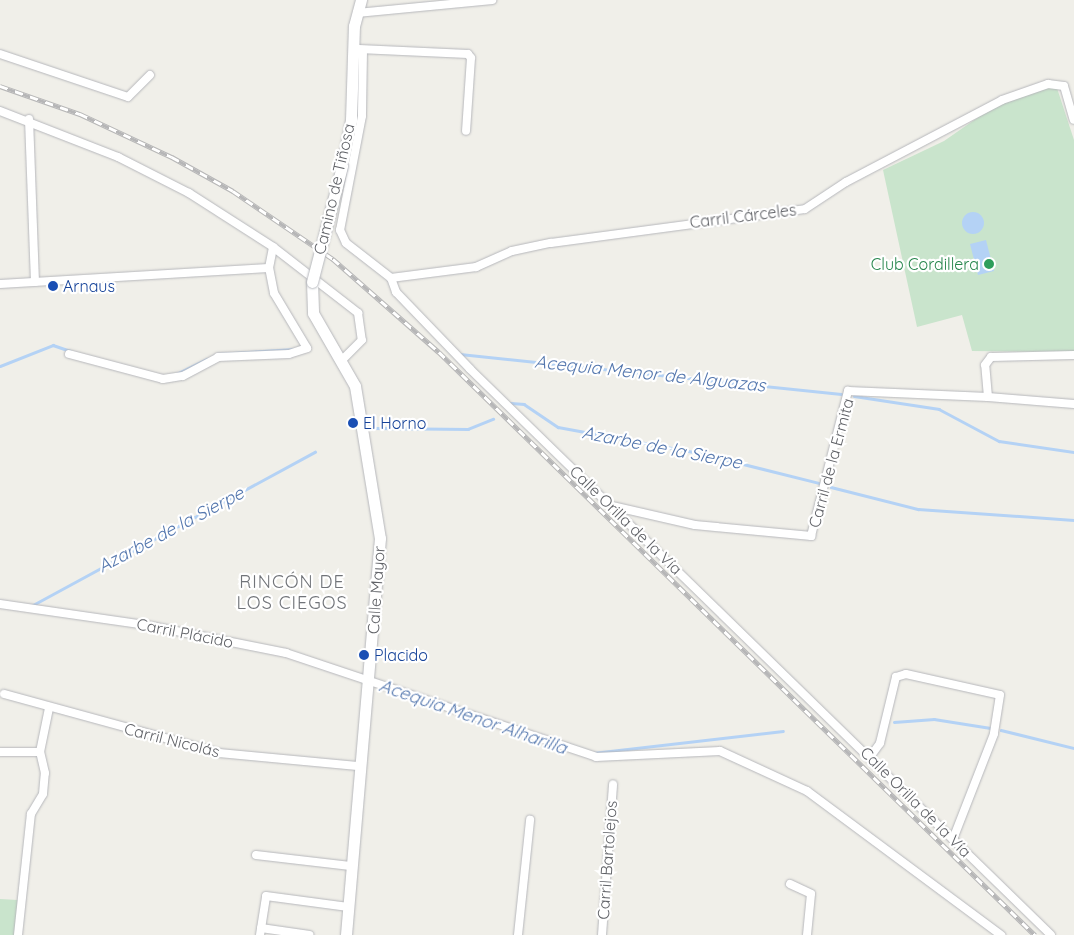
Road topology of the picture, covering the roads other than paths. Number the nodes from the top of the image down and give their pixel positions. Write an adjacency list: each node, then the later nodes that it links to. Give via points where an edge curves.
1 (492, 0): 2 (street)
2 (358, 5): 3 (main road, Camino de Tiñosa)
3 (358, 49): 9 (street, via 468,54 472,58); 12 (street, Calle Orilla de la Vía, via 362,116 340,230 346,244); 17 (main road, Camino de Tiñosa, bridge, via 351,120 342,166 312,282 314,313)
4 (0, 54): 5 (street, via 128,97)
5 (150, 74)
6 (0, 111): 7 (street)
7 (29, 119): 10 (street, via 189,193); 13 (street)
8 (1074, 120): 12 (street, Carril Cárceles, via 1064,86 1048,84 1002,100 846,182 805,209 550,244 512,251 476,267)
9 (466, 132)
10 (273, 247): 11 (street); 17 (street, via 358,313 362,340)
11 (269, 268): 13 (street); 15 (street, via 278,304 307,348 289,354 218,357 183,376 163,379)
12 (391, 278): 20 (street, Calle Orilla de la Vía, via 393,290 435,334)
13 (35, 282): 14 (street)
14 (0, 284)
15 (68, 354)
16 (1074, 355): 18 (street, via 991,357 985,365)
17 (345, 364): 22 (main road, Calle Mayor, via 364,428 380,538)
18 (988, 397): 19 (street); 20 (street, Carril de la Ermita, via 848,391 811,536 695,526)
19 (1074, 404)
20 (612, 506): 27 (street, Calle Orilla de la Vía)
21 (0, 604): 22 (street, Carril Plácido, via 146,625 286,653)
22 (366, 680): 28 (main road, Calle Mayor); 43 (street, Carril Plácido, via 596,757 612,760 697,749 725,753 807,791 962,903)
23 (4, 694): 24 (street, Carril Nicolás)
24 (49, 708): 26 (street); 28 (street, Carril Nicolás, via 219,753)
25 (0, 752): 26 (street)
26 (40, 752): 37 (street, via 45,773 43,794 31,814)
27 (870, 756): 31 (street, Calle Orilla de la Vía); 31 (street, via 882,736 896,677 906,674 1000,695 994,734)
28 (357, 766): 33 (main road, Calle Mayor)
29 (613, 784): 41 (street, Carril Bartolejos)
30 (530, 820): 40 (street)
31 (953, 839): 44 (street, Calle Orilla de la Vía)
32 (256, 855): 33 (street)
33 (350, 866): 35 (main road, Calle Mayor)
34 (790, 884): 42 (street, via 811,894)
35 (348, 907): 36 (street, via 266,896); 39 (main road, Calle Mayor)
36 (260, 932): 38 (street)
37 (18, 935)
38 (309, 935)
39 (346, 935)
40 (518, 935)
41 (602, 935)
42 (807, 935)
43 (1000, 935)
44 (1051, 935)

